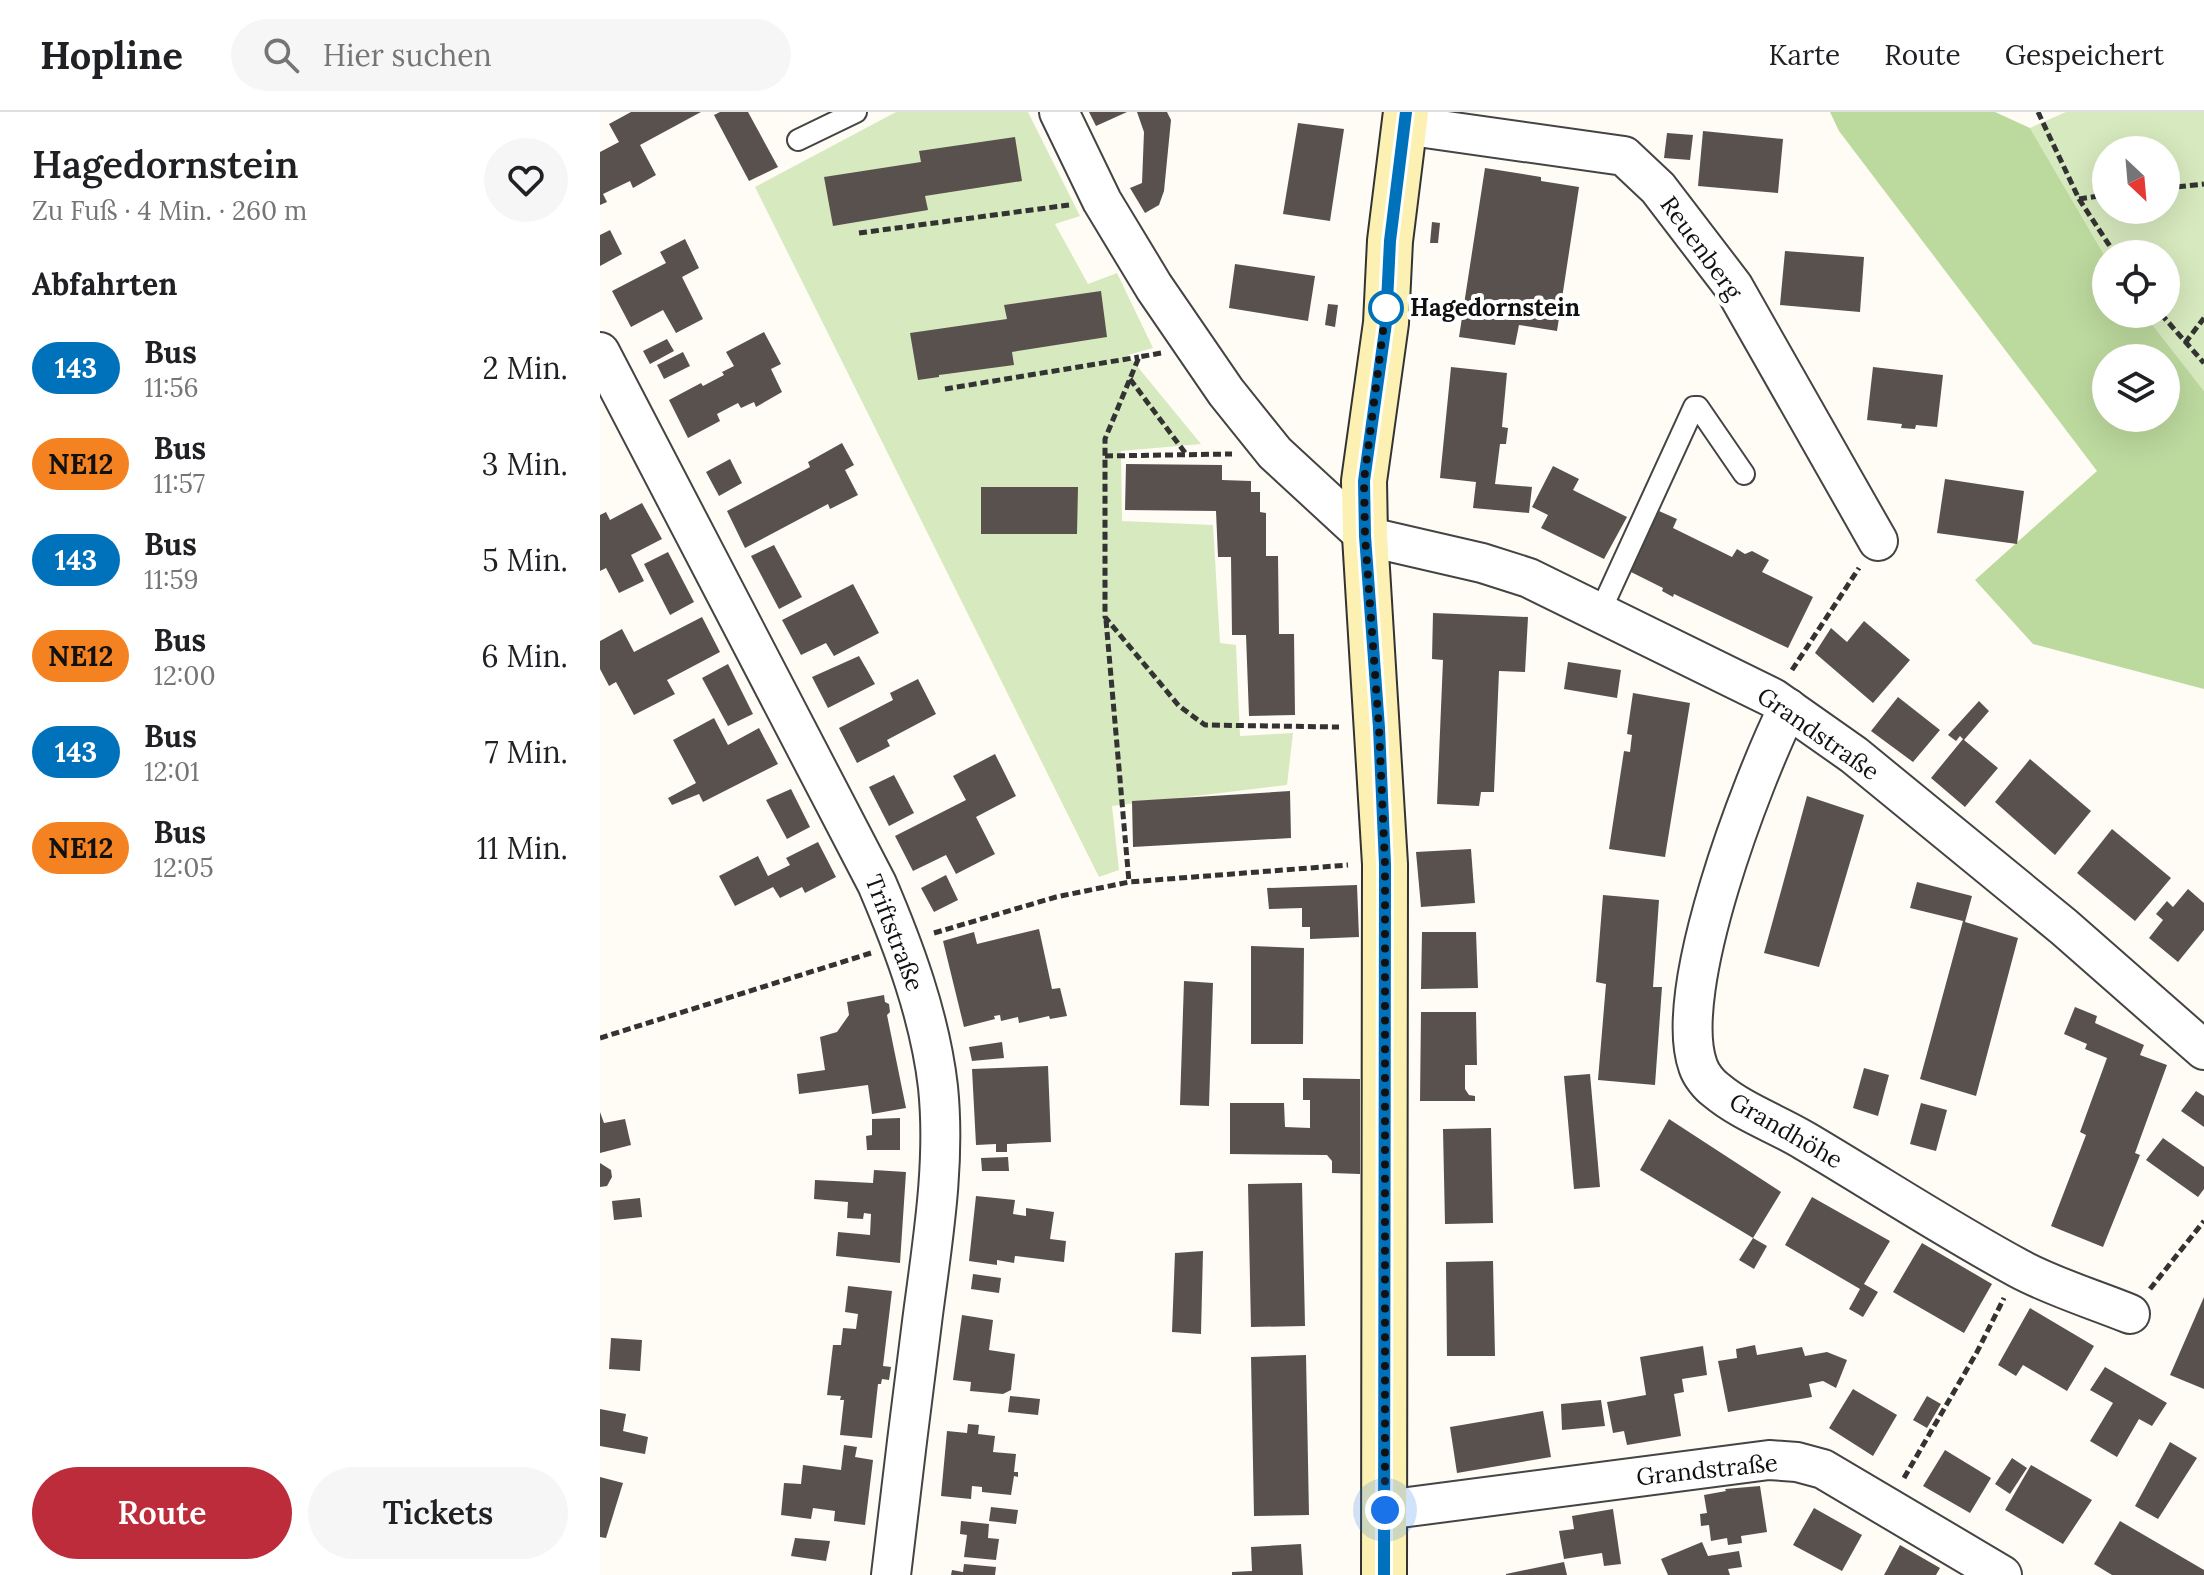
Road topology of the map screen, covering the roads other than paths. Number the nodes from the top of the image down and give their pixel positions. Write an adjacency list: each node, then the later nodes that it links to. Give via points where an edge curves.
1 (856, 112): 5 (lane)
2 (1059, 112): 8 (street, via 1102,201 1226,392 1275,453)
3 (1405, 118): 4 (street, Reuenberg); 8 (main road, Reuenberg, via 1386,323 1364,481)
4 (1479, 124): 9 (street, Reuenberg, via 1624,156 1658,188 1733,286)
5 (798, 140)
6 (600, 352): 15 (street, Triftstraße, via 853,835 902,943 920,1003 938,1084 940,1136 936,1208)
7 (1744, 474): 10 (lane, via 1694,407)
8 (1365, 536): 10 (street, Grandstraße, via 1494,566); 14 (main road, Reuenberg, via 1385,864)
9 (1878, 541)
10 (1600, 612): 11 (street, Grandstraße)
11 (1781, 703): 12 (street, Grandstraße, via 1854,755); 13 (street, Grandhöhe, via 1708,928 1693,1028 1699,1070 1715,1090 1738,1105 2019,1269)
12 (2204, 1050)
13 (2130, 1314)
14 (1385, 1510): 16 (main road, Reuenberg); 17 (street, Grandstraße, via 1769,1460 1797,1462 1823,1469)
15 (891, 1575)
16 (1384, 1575)
17 (2002, 1575)

